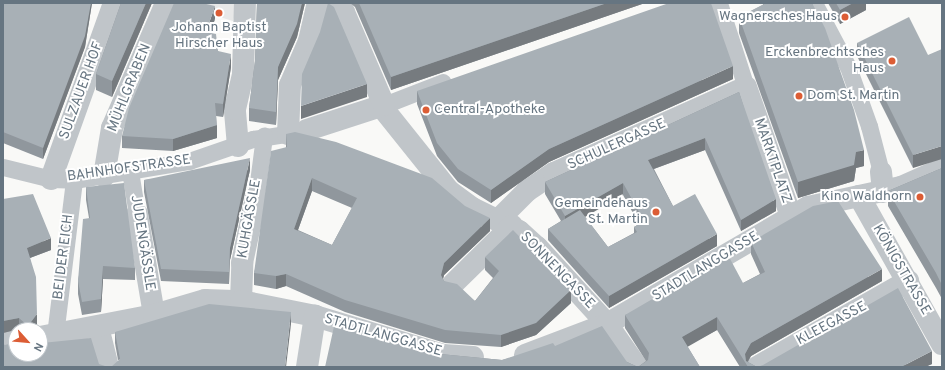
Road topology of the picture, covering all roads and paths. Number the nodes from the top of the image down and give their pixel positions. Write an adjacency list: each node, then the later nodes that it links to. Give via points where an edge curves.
1 (114, 3): 17 (street, SULZAUER HOF)
2 (166, 3): 16 (street, MÜHLGRABEN, via 112,128)
3 (245, 3): 12 (street, via 243,73 235,109)
4 (318, 3): 11 (street, via 304,56 290,85)
5 (330, 3): 10 (street, SONNENGASSE, via 344,12)
6 (814, 3): 19 (street, via 850,73)
7 (719, 4): 9 (street, MARKTPLATZ)
8 (459, 77): 10 (street)
9 (746, 87): 23 (street, MARKTPLATZ); 24 (street, SCHULERGASSE, via 554,173 527,192)
10 (383, 106): 11 (street); 24 (street, SONNENGASSE, via 437,180 472,208)
11 (298, 132): 12 (street, BAHNHOFSTRASSE)
12 (252, 141): 15 (street, BAHNHOFSTRASSE, via 189,161); 21 (street, KUHGÄSSLE)
13 (3, 167): 17 (street, BAHNHOFSTRASSE)
14 (942, 169): 19 (street, MARKTPLATZ)
15 (130, 171): 16 (street, BAHNHOFSTRASSE); 22 (street, JUDENGÄSSLE)
16 (104, 176): 18 (street, BAHNHOFSTRASSE)
17 (51, 179): 18 (street, BAHNHOFSTRASSE)
18 (74, 180): 32 (street, BEI DER EICH)
19 (882, 182): 20 (street, MARKTPLATZ)
20 (859, 196): 23 (street, MARKTPLATZ, via 822,202); 25 (street, KÖNIGSTRASSE)
21 (256, 197): 27 (street, KUHGÄSSLE, via 242,263)
22 (137, 214): 28 (street, JUDENGÄSSLE)
23 (791, 216): 30 (street, STADTLANGGASSE)
24 (505, 223): 26 (street, SCHULERGASSE); 30 (street, SONNENGASSE, via 536,247)
25 (908, 281): 34 (street, KÖNIGSTRASSE); 38 (street, KLEEGASSE)
26 (452, 284)
27 (241, 301): 28 (street, STADTLANGGASSE, via 205,300); 29 (street, STADTLANGGASSE)
28 (154, 315): 31 (street, STADTLANGGASSE)
29 (315, 316): 30 (street, STADTLANGGASSE, via 443,355 500,360); 36 (street)
30 (607, 324): 37 (street, SONNENGASSE)
31 (98, 327): 33 (street, STADTLANGGASSE); 35 (street)
32 (48, 330)
33 (48, 336)
34 (942, 344)
35 (108, 367)
36 (307, 367)
37 (637, 367)
38 (757, 367)

